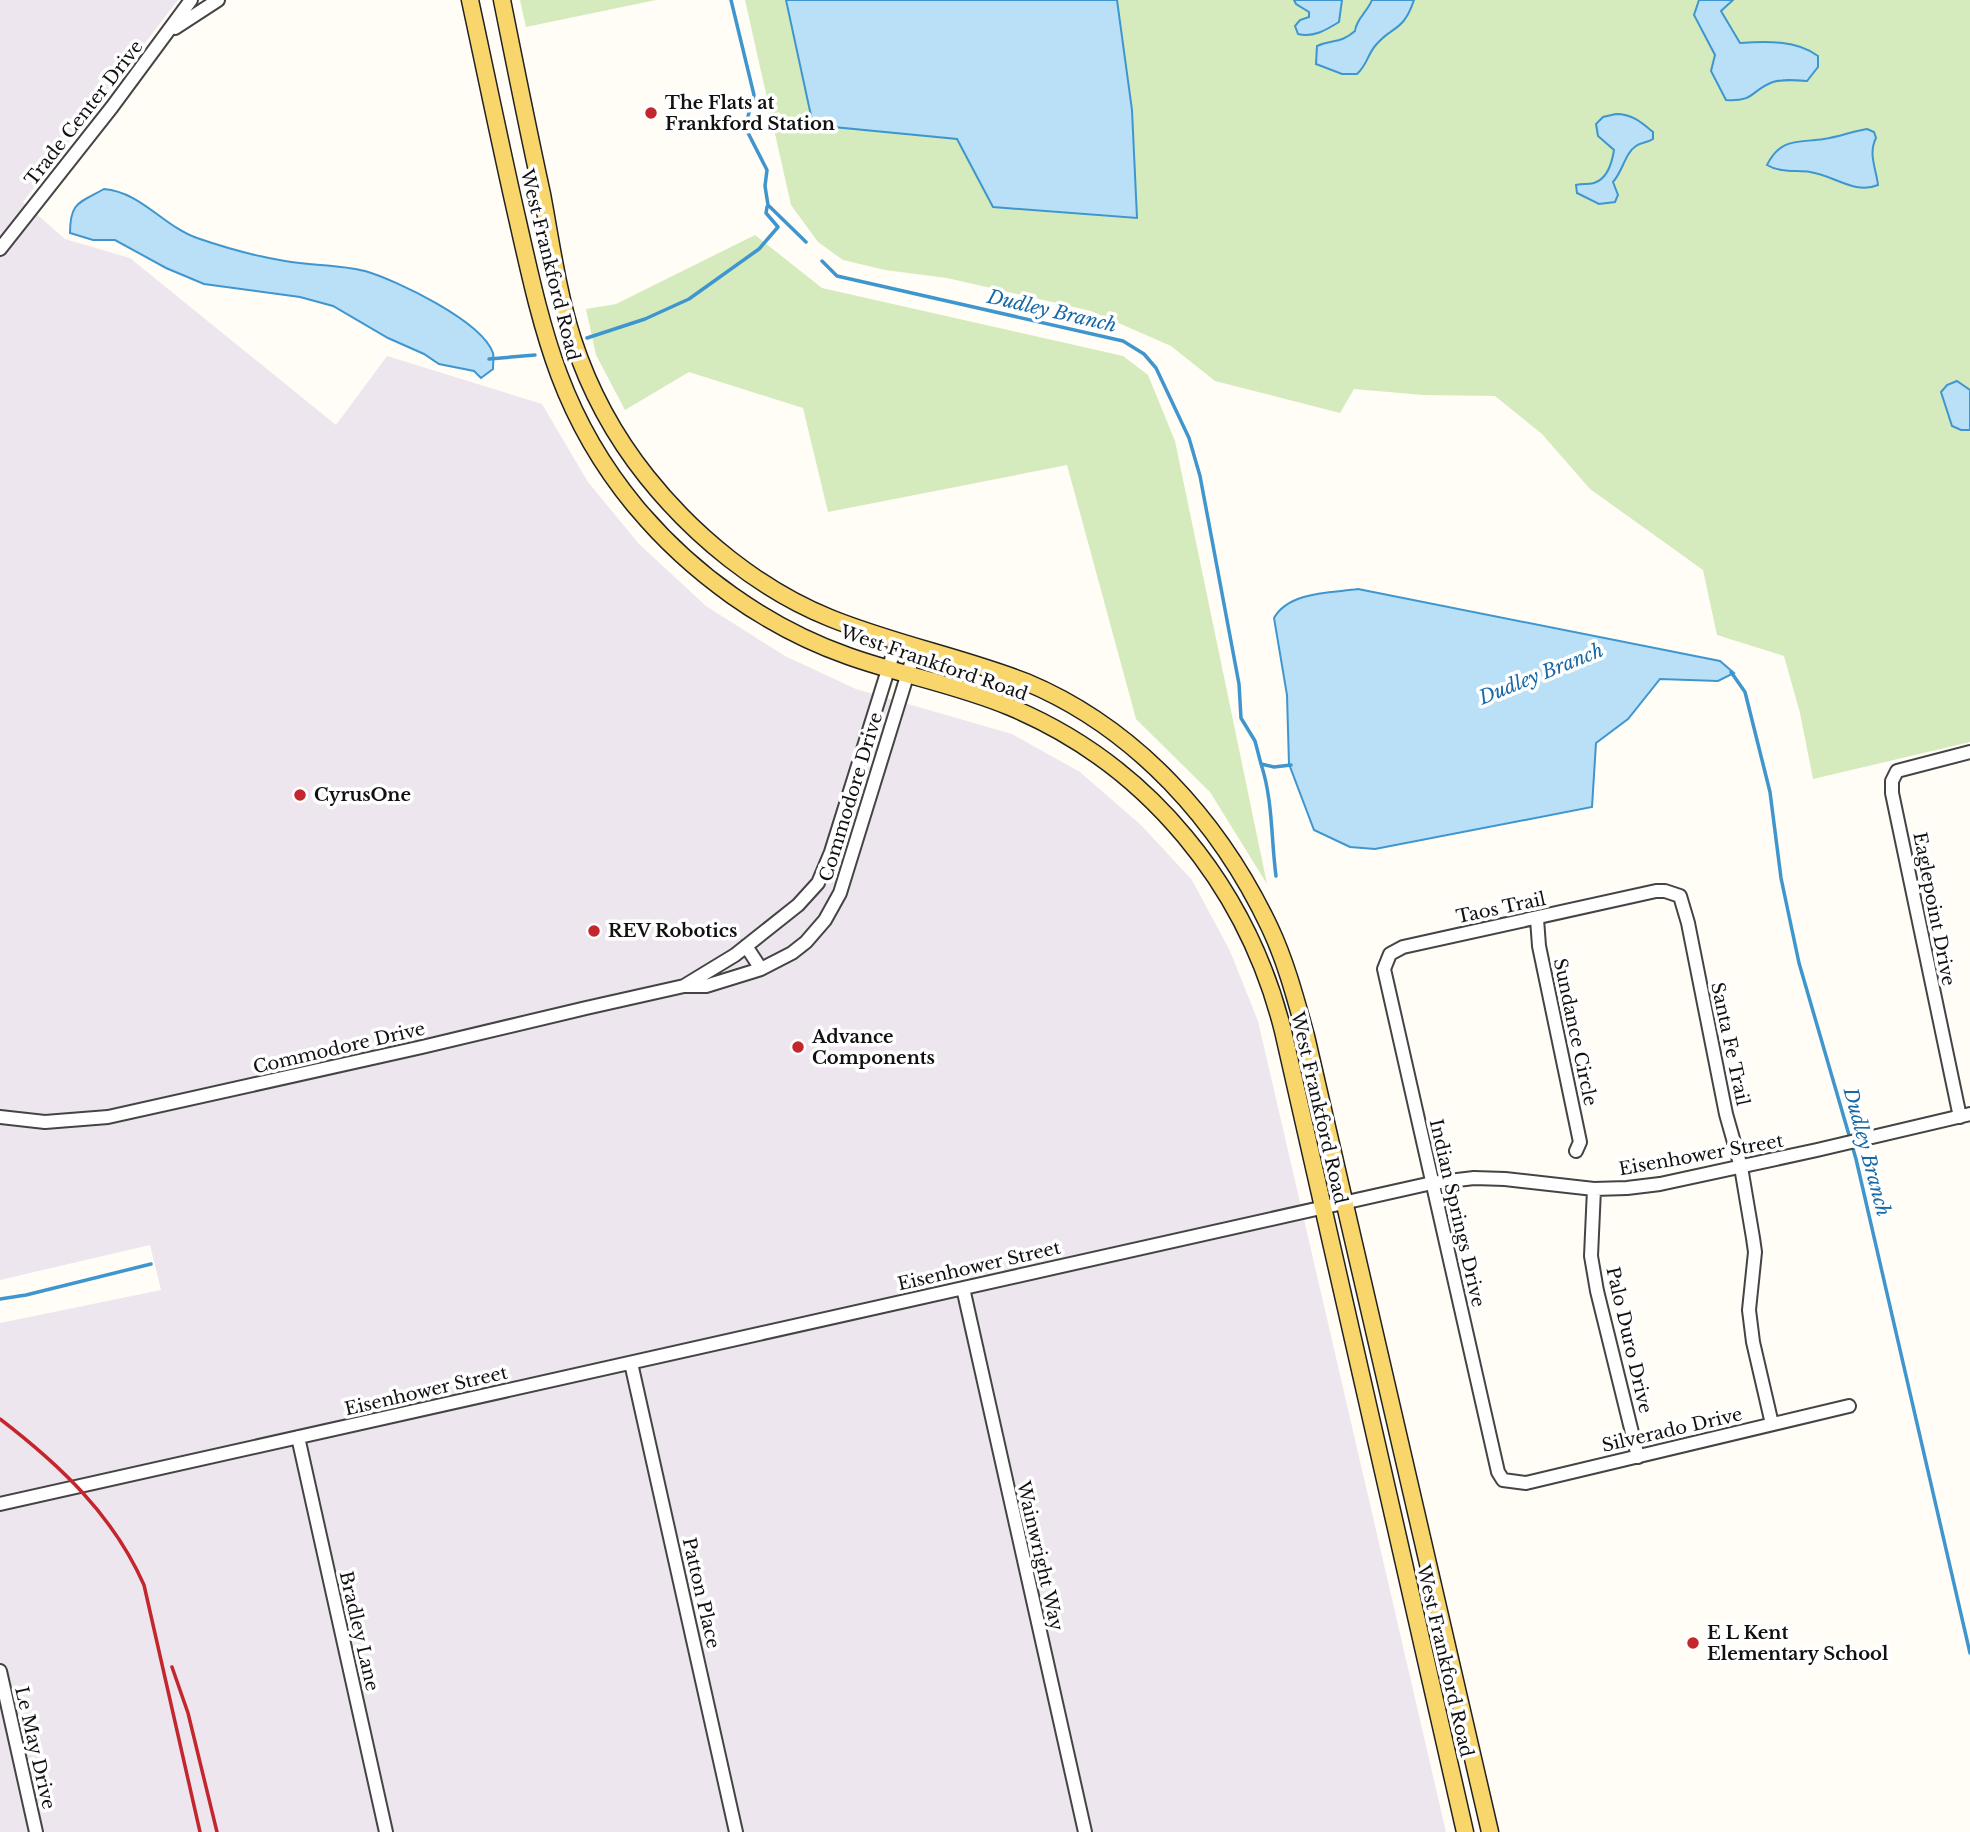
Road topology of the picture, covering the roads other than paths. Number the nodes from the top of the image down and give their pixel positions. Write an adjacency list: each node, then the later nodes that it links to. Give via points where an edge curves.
1 (191, 0): 5 (street, Trade Center Drive)
2 (218, 0): 5 (street, Trade Center Drive)
3 (470, 0): 9 (main road, West Frankford Road, via 542,326 568,399 593,448 661,536 737,599 807,639)
4 (502, 0): 7 (main road, West Frankford Road, via 572,338 618,436 663,497 713,545 771,589 827,617)
5 (169, 32): 6 (street, Trade Center Drive)
6 (0, 249)
7 (897, 641): 8 (main road, West Frankford Road); 9 (street, Commodore Drive)
8 (916, 647): 10 (street, Commodore Drive); 26 (main road, West Frankford Road, via 988,668 1049,693 1114,734 1194,806 1226,851 1270,930 1297,1004)
9 (889, 669): 10 (main road, West Frankford Road); 12 (street, Commodore Drive)
10 (908, 674): 13 (street, Commodore Drive); 27 (main road, West Frankford Road, via 1014,709 1085,747 1182,832 1228,895 1259,955 1283,1031)
11 (1970, 752): 20 (street, Eaglepoint Drive, via 1897,771 1892,781)
12 (818, 883): 13 (street); 16 (street, Commodore Drive)
13 (841, 893): 18 (street, Commodore Drive, via 806,942)
14 (1621, 900): 15 (street, Taos Trail); 23 (street, Santa Fe Trail, via 1665,891 1680,896)
15 (1537, 919): 17 (street, Taos Trail, via 1415,944); 22 (street, Sundance Circle, via 1580,1142)
16 (746, 946): 18 (street); 19 (street, Commodore Drive)
17 (1390, 954): 24 (street, Indian Springs Drive, via 1384,969)
18 (761, 969): 19 (street, Commodore Drive, via 706,986)
19 (684, 986): 21 (street, Commodore Drive, via 108,1117 45,1122)
20 (1965, 1116): 23 (street, Eisenhower Street)
21 (0, 1117)
22 (1576, 1151)
23 (1741, 1167): 25 (street, Eisenhower Street, via 1660,1184); 31 (street, Santa Fe Trail, via 1755,1252 1749,1310)
24 (1432, 1183): 25 (street, Eisenhower Street, via 1505,1179); 26 (street, Eisenhower Street); 34 (street, Indian Springs Drive)
25 (1594, 1189): 33 (street, Palo Duro Drive, via 1591,1256)
26 (1345, 1202): 27 (street, Eisenhower Street); 42 (main road, West Frankford Road)
27 (1322, 1207): 28 (street, Eisenhower Street); 41 (main road, West Frankford Road)
28 (963, 1288): 29 (street, Eisenhower Street); 40 (street, Wainwright Way)
29 (631, 1363): 32 (street, Eisenhower Street); 39 (street, Patton Place)
30 (1849, 1406): 31 (street, Silverado Drive)
31 (1772, 1424): 33 (street, Silverado Drive)
32 (298, 1437): 35 (street, Eisenhower Street); 38 (street, Bradley Lane)
33 (1638, 1457): 34 (street, Silverado Drive, via 1526,1483)
34 (1503, 1479)
35 (0, 1504)
36 (0, 1671): 37 (street, Le May Drive)
37 (36, 1832)
38 (386, 1832)
39 (736, 1832)
40 (1085, 1832)
41 (1465, 1832)
42 (1490, 1832)

